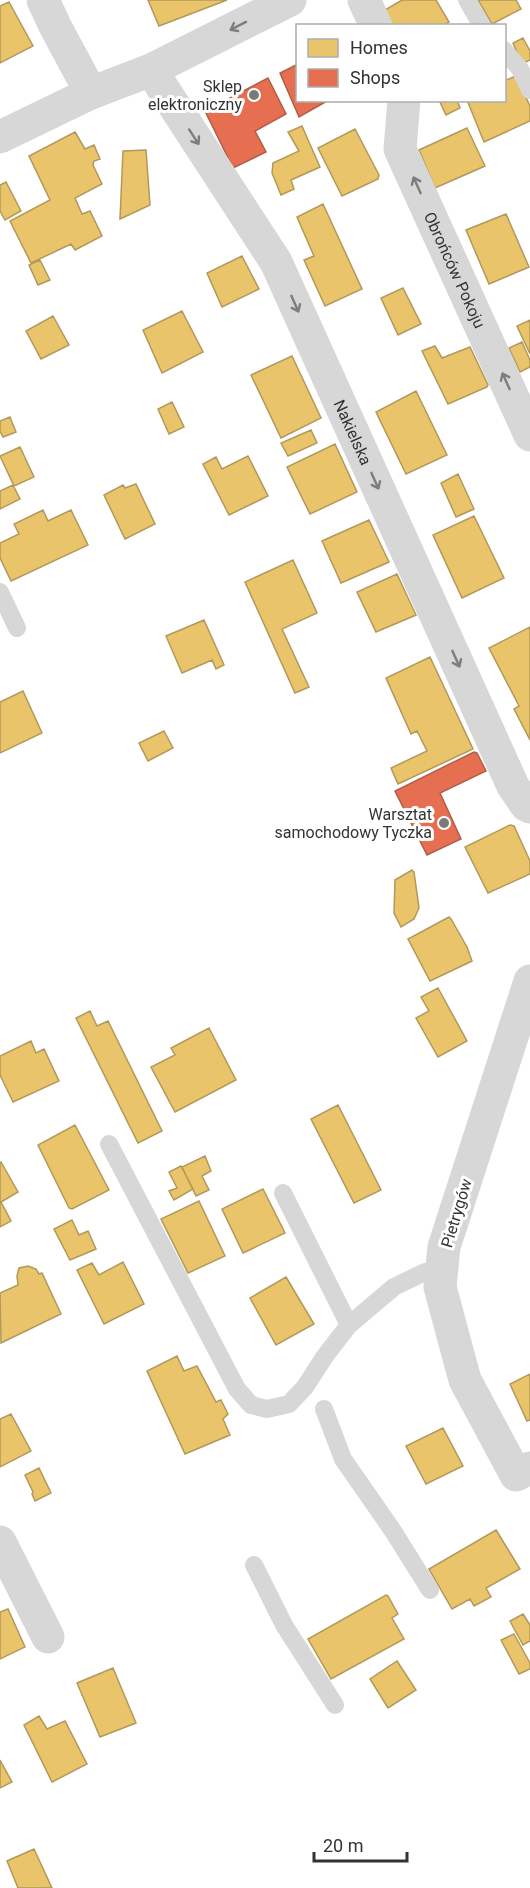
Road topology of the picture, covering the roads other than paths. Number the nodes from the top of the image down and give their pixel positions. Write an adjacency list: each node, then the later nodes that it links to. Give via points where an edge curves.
1 (42, 0): 10 (street)
2 (290, 0): 8 (street, one-way to 8)
3 (364, 0): 5 (street)
4 (467, 0): 6 (lane)
5 (375, 24)
6 (481, 24)
7 (506, 52): 9 (lane)
8 (151, 70): 10 (street); 16 (street, Nakielska, one-way to 16, via 276,262 513,786)
9 (530, 90)
10 (91, 93): 12 (street)
11 (404, 102): 13 (street, Obrońców Pokoju, one-way to 11, via 400,149)
12 (0, 137)
13 (530, 435)
14 (0, 592): 15 (lane)
15 (17, 628)
16 (530, 807)
17 (530, 981): 23 (street, Pietrygów, via 444,1247 440,1287 465,1380)
18 (109, 1144): 21 (lane, via 237,1389 251,1405 267,1409 289,1404)
19 (283, 1193): 21 (lane)
20 (425, 1272): 21 (lane, via 394,1287)
21 (350, 1325)
22 (324, 1409): 26 (lane, via 343,1459)
23 (523, 1472)
24 (0, 1542): 27 (street)
25 (254, 1565): 28 (lane, via 284,1625)
26 (430, 1590)
27 (48, 1637)
28 (335, 1705)

